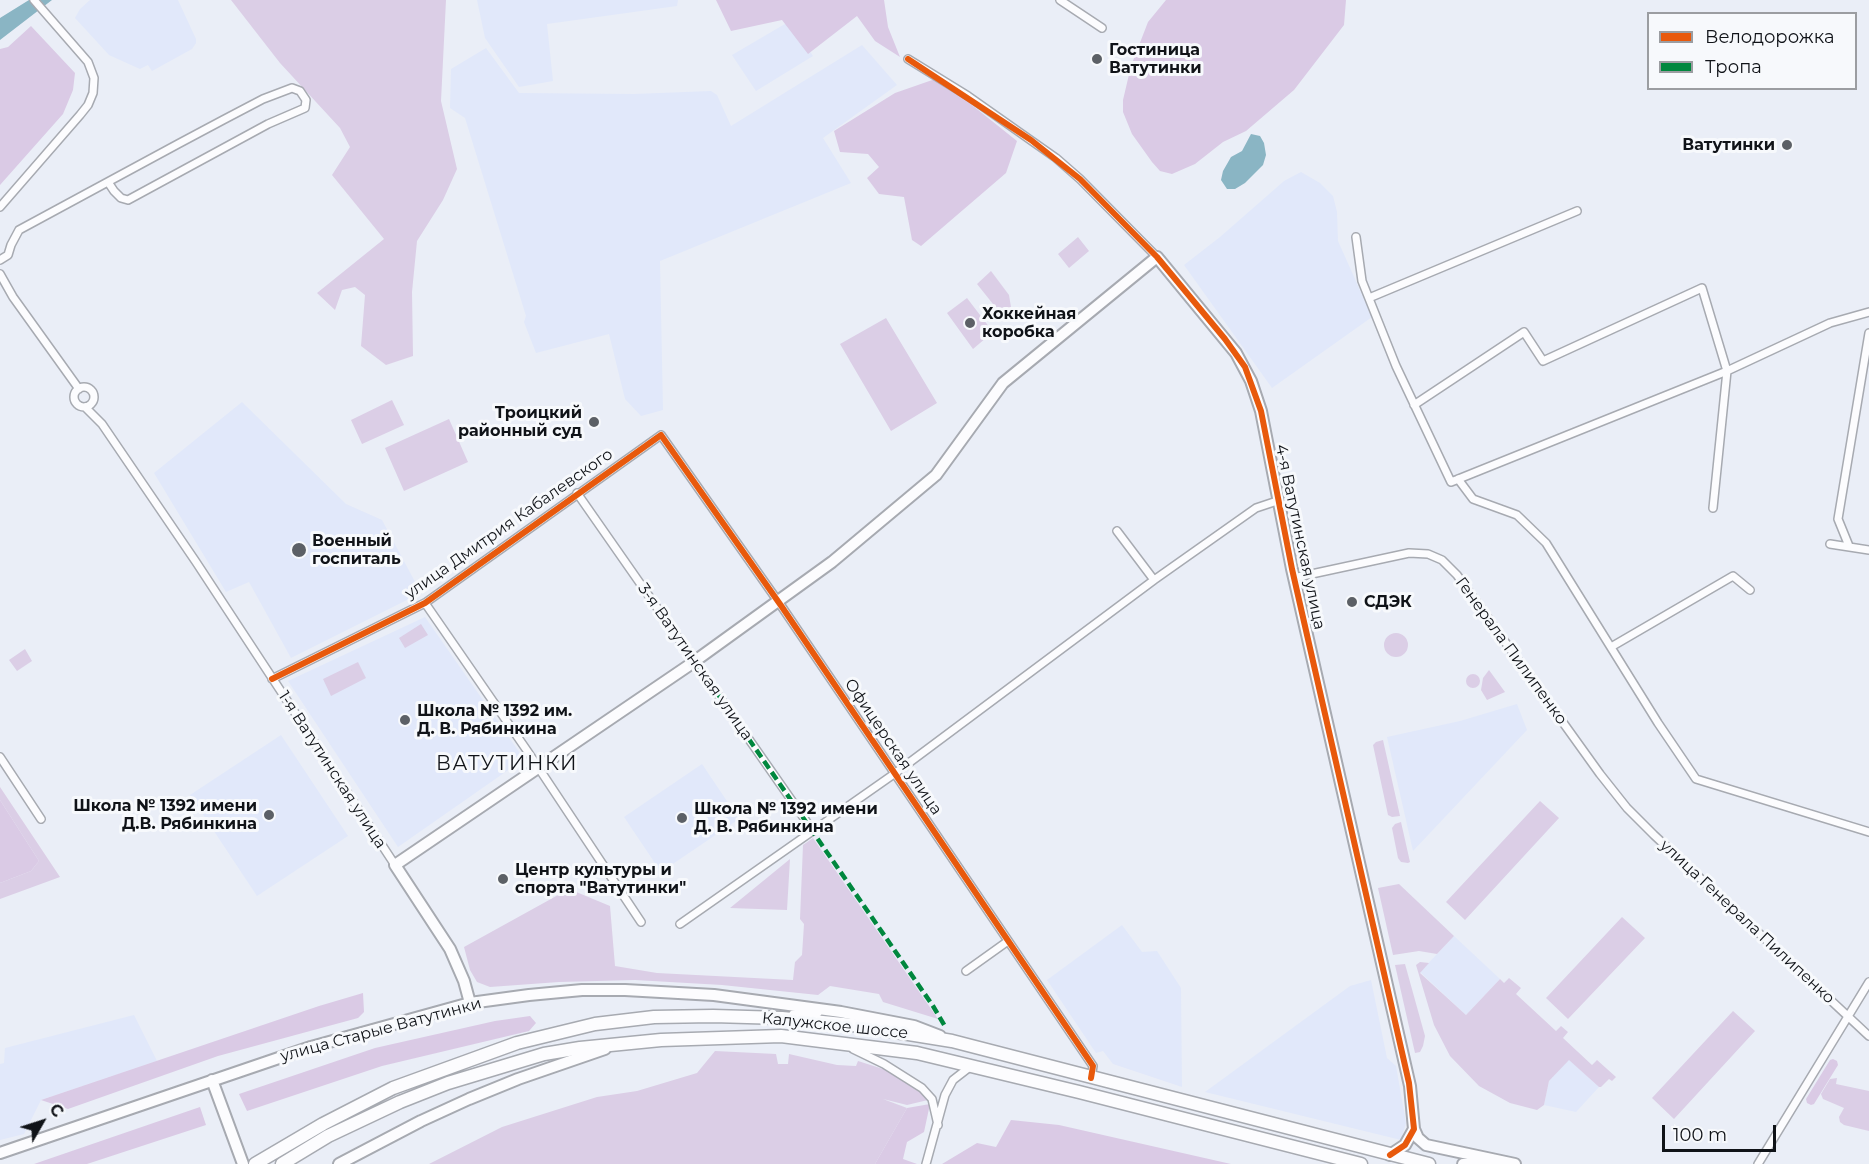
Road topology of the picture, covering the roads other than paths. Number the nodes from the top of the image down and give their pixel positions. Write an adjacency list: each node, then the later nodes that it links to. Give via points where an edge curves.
1 (34, 0): 6 (street, via 88,62 94,78 93,93 80,116)
2 (1060, 0): 3 (street)
3 (1102, 28)
4 (908, 59): 9 (street, 4-я Ватутинская улица, via 1056,158)
5 (108, 182): 5 (street, via 114,192 128,200 304,108 306,100 292,88 263,99); 10 (street, via 19,230 9,255)
6 (0, 207)
7 (1577, 211): 12 (street)
8 (1356, 237): 12 (street, via 1362,281)
9 (1157, 257): 24 (street, 4-я Ватутинская улица, via 1245,367 1261,411); 33 (street, via 1003,383 927,485)
10 (0, 260)
11 (0, 274): 16 (street)
12 (1369, 298): 18 (street)
13 (1869, 312): 15 (street, via 1830,323)
14 (1869, 333): 28 (street, via 1838,519)
15 (1727, 371): 18 (street, via 1702,288 1543,361 1524,332); 22 (street); 25 (street)
16 (79, 389): 17 (street, via 91,391); 19 (street, via 74,400)
17 (93, 400): 19 (street); 20 (street, 1-я Ватутинская улица)
18 (1414, 405): 22 (street, via 1450,482)
19 (85, 407): 20 (street, 1-я Ватутинская улица)
20 (102, 424): 37 (street, 1-я Ватутинская улица)
21 (661, 435): 23 (street, улица Дмитрия Кабалевского); 33 (street, Офицерская улица)
22 (1458, 479): 35 (street, via 1473,499 1517,515 1546,543)
23 (577, 493): 34 (street, улица Дмитрия Кабалевского); 36 (street, 3-я Ватутинская улица)
24 (1277, 501): 30 (street, 4-я Ватутинская улица); 31 (street, via 1256,508)
25 (1713, 508)
26 (1117, 531): 31 (street)
27 (1830, 543): 28 (street)
28 (1849, 546): 29 (street)
29 (1869, 550)
30 (1293, 578): 41 (street, Генерала Пилипенко, via 1409,552 1442,560 1457,575); 63 (street, 4-я Ватутинская улица, via 1404,1057)
31 (1154, 580): 40 (street)
32 (1750, 590): 35 (street, via 1733,576)
33 (778, 602): 36 (street); 40 (street, Офицерская улица)
34 (425, 603): 37 (street, улица Дмитрия Кабалевского); 39 (street)
35 (1611, 647): 44 (street, via 1696,779)
36 (695, 661): 39 (street); 43 (street, 3-я Ватутинская улица)
37 (272, 679): 45 (street, 1-я Ватутинская улица)
38 (0, 757): 42 (street)
39 (539, 768): 45 (street); 46 (street)
40 (894, 774): 43 (street); 48 (street, Офицерская улица)
41 (1627, 808): 54 (street, улица Генерала Пилипенко)
42 (41, 819)
43 (813, 831): 47 (street)
44 (1869, 832)
45 (395, 865): 51 (street, 1-я Ватутинская улица, via 450,949)
46 (641, 922)
47 (680, 924)
48 (1008, 941): 49 (street); 60 (street, Офицерская улица, via 1093,1066)
49 (966, 971)
50 (1869, 982): 54 (street)
51 (470, 1003): 52 (street, улица Старые Ватутинки, via 561,992 625,990 734,997); 61 (street, улица Старые Ватутинки, via 311,1047)
52 (842, 1012): 53 (street); 56 (street, улица Старые Ватутинки, via 914,1026)
53 (742, 1017): 56 (highway, Калужское шоссе, via 853,1025); 66 (highway, Калужское шоссе, via 654,1017 595,1024 517,1042 393,1089)
54 (1848, 1017): 55 (street, улица Генерала Пилипенко); 76 (street)
55 (1869, 1036)
56 (952, 1041): 60 (highway, Калужское шоссе)
57 (842, 1043): 58 (highway, Калужское шоссе, via 781,1036 729,1036); 59 (highway, Калужское шоссе); 62 (street, via 928,1093)
58 (615, 1045): 68 (highway, Калужское шоссе, via 544,1054 448,1083 328,1136); 69 (street, via 469,1099)
59 (973, 1065): 62 (street, via 953,1080); 71 (highway, Калужское шоссе)
60 (1091, 1078): 65 (highway, Калужское шоссе)
61 (212, 1080): 64 (street, улица Старые Ватутинки); 67 (street)
62 (938, 1125): 70 (street)
63 (1414, 1129): 65 (street, via 1405,1145); 75 (street, via 1426,1145)
64 (0, 1153)
65 (1390, 1155): 72 (highway, Калужское шоссе)
66 (256, 1163)
67 (243, 1164)
68 (282, 1164)
69 (339, 1164)
70 (926, 1164)
71 (1361, 1164)
72 (1430, 1164)
73 (1463, 1164): 74 (street)
74 (1499, 1164)
75 (1515, 1164)
76 (1758, 1164)

